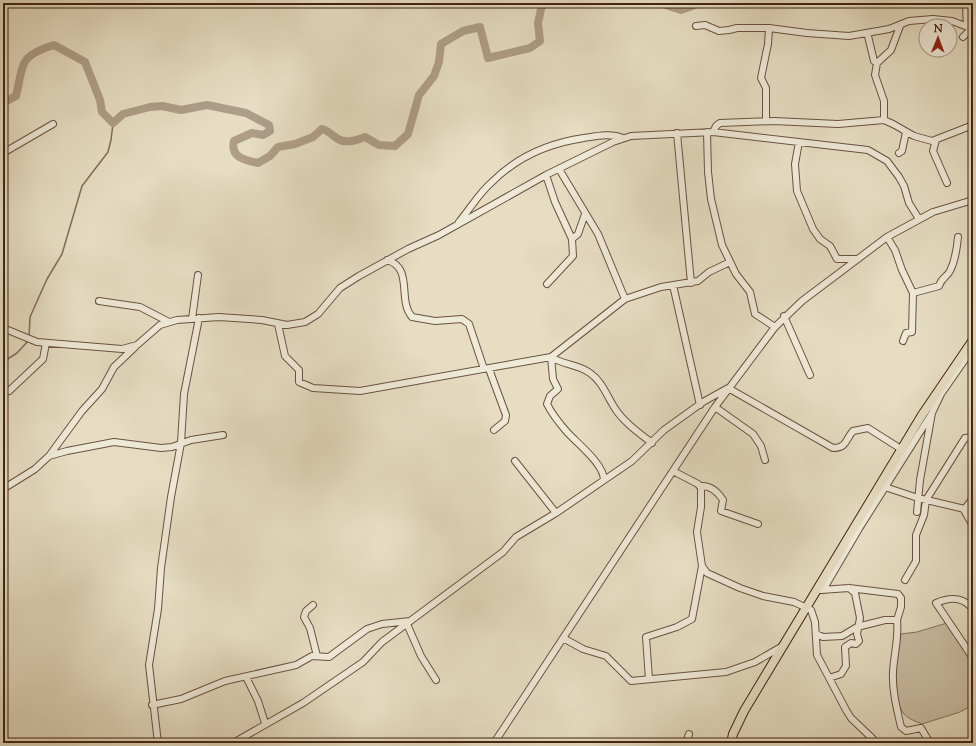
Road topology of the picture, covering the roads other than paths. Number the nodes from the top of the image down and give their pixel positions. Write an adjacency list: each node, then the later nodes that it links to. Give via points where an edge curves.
1 (966, 3): 5 (street)
2 (696, 26): 4 (street, via 705,25 719,31)
3 (900, 26): 5 (street, via 909,21 933,19 952,21); 6 (street); 8 (street, via 891,50)
4 (768, 28): 6 (street, via 831,35); 10 (street, via 762,78 766,88)
5 (970, 30): 7 (street)
6 (866, 34): 8 (street, via 872,56)
7 (963, 37)
8 (877, 63): 9 (street, via 875,75 884,101)
9 (884, 120): 10 (street, via 838,124); 14 (street)
10 (766, 121): 13 (street, via 720,123)
11 (53, 124): 19 (street)
12 (973, 125): 17 (street)
13 (710, 132): 15 (street); 18 (street); 33 (street, via 711,199 722,245)
14 (906, 132): 17 (street, via 920,138); 20 (street, via 902,151)
15 (677, 133): 16 (street); 35 (street)
16 (623, 138): 21 (street); 27 (street, via 603,135 580,138 529,154 492,182)
17 (936, 140): 23 (street, via 933,151)
18 (799, 142): 26 (street, via 860,148 887,161 899,176 909,204); 31 (street, via 795,164 797,190 813,229 820,239 830,246 837,259)
19 (3, 153)
20 (899, 153)
21 (559, 169): 22 (street); 25 (street)
22 (546, 175): 27 (street); 30 (street)
23 (946, 183)
24 (973, 200): 26 (street)
25 (585, 214): 30 (street, via 578,234); 39 (street, via 608,256)
26 (919, 219): 28 (street)
27 (457, 225): 32 (street)
28 (887, 237): 31 (street); 38 (street)
29 (958, 237): 38 (street, via 950,272 942,278 939,286)
30 (572, 239): 36 (street, via 573,256)
31 (858, 259): 41 (street)
32 (387, 260): 44 (street, via 340,288 311,320 296,325); 53 (street, via 400,267 405,285 405,306 412,317 430,321 462,319 469,324)
33 (730, 262): 35 (street); 45 (street, via 750,292 755,314)
34 (198, 275): 42 (street)
35 (691, 283): 37 (street)
36 (547, 284)
37 (673, 285): 39 (street); 57 (street)
38 (913, 293): 48 (street, via 912,332 906,333)
39 (625, 299): 52 (street)
40 (99, 301): 43 (street, via 140,307)
41 (784, 316): 45 (street); 54 (street)
42 (196, 318): 43 (street); 44 (street, via 248,318); 63 (street, via 184,394)
43 (169, 322): 50 (street, via 155,329)
44 (278, 324): 53 (street, via 284,356 298,367 299,382 308,387 360,391)
45 (775, 326): 55 (street)
46 (3, 328): 49 (street, via 27,339)
47 (973, 340): 65 (main road)
48 (903, 341)
49 (46, 343): 50 (street, via 122,349); 56 (street, via 43,359)
50 (137, 345): 66 (street, via 114,367 102,389 82,411)
51 (973, 348): 59 (street, via 941,394)
52 (551, 358): 53 (street); 64 (street, via 558,363 571,364 592,374 601,383 616,411); 70 (street, via 553,379 558,389 550,396 548,404 561,426 580,443 599,466)
53 (487, 369): 60 (street, via 506,415 505,421)
54 (810, 375)
55 (728, 388): 57 (street); 58 (street); 65 (street, via 833,448 841,448 853,431 868,428)
56 (9, 391)
57 (700, 405): 64 (street, via 664,430)
58 (715, 407): 67 (street, via 754,434 761,446); 69 (street)
59 (932, 413): 72 (street); 74 (street)
60 (494, 430)
61 (223, 435): 63 (street)
62 (973, 437): 76 (street, via 965,438)
63 (181, 443): 66 (street, via 172,447 151,448 127,442 114,442); 102 (street, via 160,568 158,608 149,660)
64 (652, 443): 70 (street, via 632,461)
65 (900, 449): 72 (main road)
66 (49, 456): 73 (street, via 35,469)
67 (764, 460)
68 (514, 461): 80 (street)
69 (673, 471): 71 (street); 94 (street)
70 (604, 480): 80 (street)
71 (700, 486): 81 (street, via 718,492 723,500 721,511); 83 (street, via 701,507 697,532)
72 (882, 486): 74 (street); 86 (main road)
73 (3, 489)
74 (918, 498): 76 (street); 79 (street)
75 (973, 498): 77 (street)
76 (926, 500): 77 (street); 84 (street, via 924,516 916,535 916,561)
77 (964, 510): 78 (street); 82 (street)
78 (973, 511)
79 (917, 512)
80 (556, 513): 91 (street, via 516,537 503,552)
81 (758, 524)
82 (973, 526)
83 (702, 566): 88 (street, via 707,573 740,588); 100 (street, via 692,619 646,637)
84 (905, 580)
85 (849, 588): 86 (street); 90 (street, via 898,594 901,598 901,607); 92 (street, via 855,593 860,618)
86 (819, 590): 88 (main road)
87 (313, 605): 96 (street, via 304,617 310,628)
88 (806, 606): 93 (street, via 814,614); 95 (main road)
89 (973, 606): 97 (street, via 964,600 946,599 936,603)
90 (897, 620): 92 (street, via 885,620); 111 (street, via 898,632 892,673 901,727 906,731 921,728)
91 (409, 623): 96 (street, via 382,624 367,629 329,657); 101 (street, via 421,656); 103 (street, via 382,642 357,666 303,702)
92 (857, 627): 93 (street, via 842,636 823,637); 99 (street, via 859,641 845,646 846,666 841,674)
93 (816, 634): 99 (street, via 817,655)
94 (563, 638): 100 (street, via 583,649 606,656 628,679); 107 (street)
95 (782, 646): 100 (street, via 755,662 726,672); 109 (main road, via 744,711)
96 (317, 656): 98 (street, via 290,666)
97 (973, 658)
98 (246, 676): 102 (street, via 220,683 181,699); 103 (street)
99 (828, 678): 110 (street, via 851,718)
100 (649, 679)
101 (436, 680)
102 (152, 706): 105 (street)
103 (265, 723): 106 (street)
104 (688, 734): 108 (street)
105 (158, 743)
106 (232, 743)
107 (494, 743)
108 (686, 743)
109 (731, 743)
110 (874, 743)
111 (930, 743)

